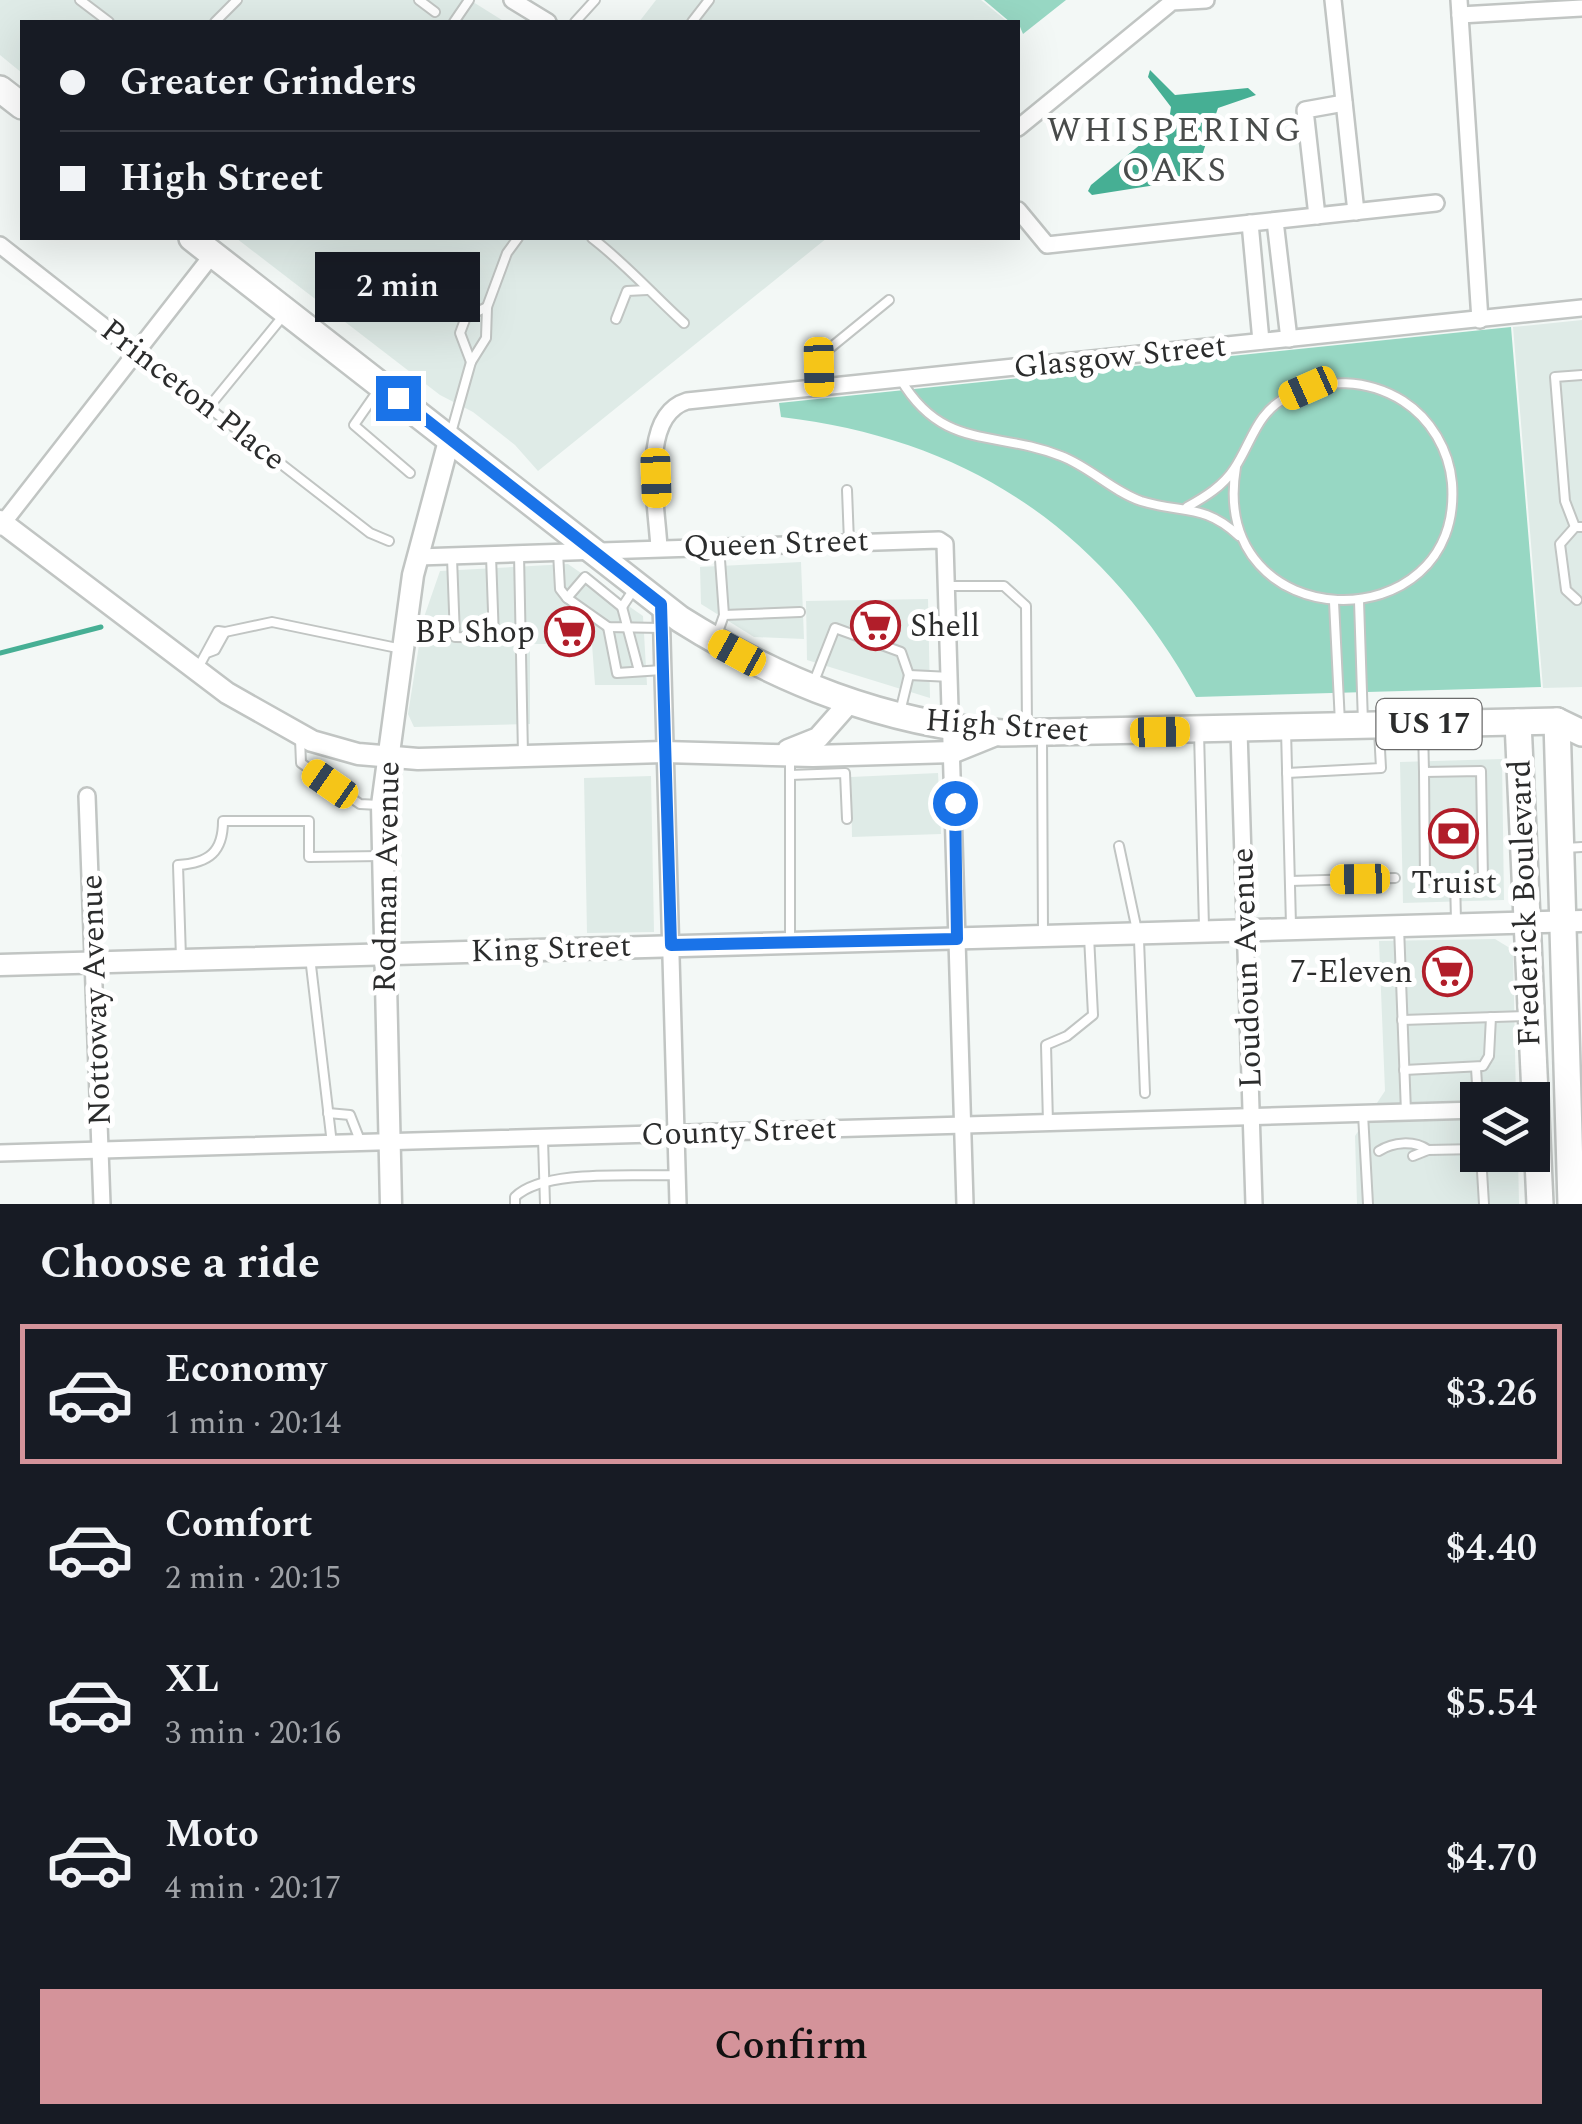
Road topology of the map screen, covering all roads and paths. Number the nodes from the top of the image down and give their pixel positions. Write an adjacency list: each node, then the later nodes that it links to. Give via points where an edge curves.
1 (80, 0): 12 (lane)
2 (236, 0): 13 (lane)
3 (419, 0): 11 (lane)
4 (512, 0): 14 (street)
5 (595, 0): 15 (lane)
6 (709, 0): 16 (lane)
7 (1206, 0): 20 (street, via 1172,2)
8 (1333, 0): 18 (street)
9 (1460, 8): 10 (street); 38 (street)
10 (1582, 8)
11 (434, 12)
12 (106, 20)
13 (217, 20)
14 (545, 20)
15 (577, 20)
16 (694, 20)
17 (0, 89): 19 (main road)
18 (1344, 102): 23 (street); 24 (street, via 1304,110)
19 (20, 104)
20 (1020, 126)
21 (1436, 203): 23 (street)
22 (1020, 212): 26 (street, via 1047,245)
23 (1356, 212): 24 (street)
24 (1316, 216): 25 (street)
25 (1274, 220): 26 (street); 40 (street)
26 (1250, 223): 41 (street)
27 (195, 240): 31 (main road, High Street / US 17)
28 (517, 240): 34 (lane)
29 (595, 240): 32 (lane, via 632,268)
30 (1, 248): 42 (street, Princeton Place)
31 (213, 254): 36 (main road, High Street / US 17); 42 (street)
32 (647, 290): 37 (lane, via 627,291); 39 (lane)
33 (889, 300): 47 (lane, via 824,352)
34 (487, 307): 43 (lane, via 486,338); 43 (lane, via 466,317 460,333)
35 (1582, 308): 38 (street, Glasgow Street)
36 (287, 312): 46 (main road, High Street / US 17); 48 (lane)
37 (616, 320)
38 (1480, 320): 40 (street, Glasgow Street)
39 (684, 323)
40 (1288, 338): 41 (street, Glasgow Street)
41 (1261, 341): 45 (street, Glasgow Street)
42 (135, 350): 48 (lane, Princeton Place); 54 (street)
43 (471, 362): 49 (lane)
44 (1582, 375): 55 (lane, via 1555,377 1565,501)
45 (901, 380): 47 (street, Glasgow Street); 53 (lane, via 924,412 958,432 1059,455 1133,498)
46 (382, 385): 49 (main road, High Street / US 17); 51 (lane, via 354,425)
47 (819, 388): 60 (street, Glasgow Street, via 687,400 664,416 655,442)
48 (208, 408): 57 (lane, Princeton Place)
49 (450, 438): 64 (street, Rodman Avenue); 66 (main road, High Street / US 17)
50 (1236, 466): 53 (lane); 56 (lane); 71 (lane, via 1270,408 1326,383 1366,385 1402,400 1425,420 1451,477 1445,531 1411,578)
51 (410, 473)
52 (847, 490): 58 (lane)
53 (1187, 506): 56 (lane, via 1208,512)
54 (1, 524): 82 (street)
55 (1578, 527): 70 (lane, via 1560,544 1566,590)
56 (1240, 537): 72 (lane, via 1284,586)
57 (389, 541)
58 (849, 542): 59 (street, Queen Street); 67 (street, Queen Street, via 938,540 945,544)
59 (720, 546): 60 (street, Queen Street); 74 (lane)
60 (659, 548): 66 (street, Queen Street)
61 (558, 552): 62 (street, Queen Street); 66 (street, Queen Street); 69 (lane, via 560,589)
62 (519, 554): 63 (street, Queen Street); 78 (lane)
63 (491, 556): 65 (street, Queen Street); 79 (lane)
64 (418, 557): 65 (street, Queen Street); 81 (street, Rodman Avenue)
65 (452, 558): 79 (lane, via 454,637)
66 (594, 562): 68 (main road, High Street / US 17); 69 (lane)
67 (948, 586): 86 (street); 98 (lane, via 1004,586 1026,606)
68 (629, 596): 75 (main road, High Street / US 17); 77 (lane)
69 (567, 598): 76 (lane)
70 (1578, 600)
71 (1359, 601): 72 (lane); 94 (lane)
72 (1334, 602): 94 (lane)
73 (800, 612): 74 (lane)
74 (724, 615): 80 (lane)
75 (661, 616): 77 (lane); 80 (main road, High Street / US 17); 83 (street)
76 (608, 627): 77 (lane); 84 (lane, via 616,673)
77 (628, 627): 84 (lane)
78 (521, 638): 79 (lane); 103 (lane)
79 (494, 639)
80 (715, 641): 87 (main road, High Street / US 17)
81 (402, 650): 82 (lane, via 272,622 225,632); 104 (street, Rodman Avenue)
82 (202, 661): 100 (street, via 262,715)
83 (662, 670): 84 (lane); 102 (street)
84 (639, 671)
85 (908, 675): 86 (lane); 87 (lane, via 901,652 835,628); 90 (lane)
86 (951, 677): 101 (street)
87 (812, 688): 88 (main road, High Street / US 17)
88 (848, 704): 90 (main road, High Street / US 17); 105 (street, via 818,738)
89 (1582, 708): 91 (main road, High Street)
90 (899, 717): 101 (main road, High Street / US 17)
91 (1557, 721): 92 (main road, High Street / US 17); 99 (main road, High Street); 113 (main road, Frederick Boulevard)
92 (1518, 722): 93 (main road, High Street / US 17); 119 (main road, Frederick Boulevard / US 17)
93 (1423, 725): 94 (main road, High Street / US 17); 107 (lane)
94 (1360, 728): 95 (main road, High Street / US 17); 108 (lane, via 1381,768)
95 (1286, 730): 96 (main road, High Street / US 17); 108 (lane)
96 (1239, 731): 97 (main road, High Street / US 17); 123 (street, Loudoun Avenue)
97 (1199, 732): 98 (main road, High Street / US 17); 124 (lane)
98 (1023, 733): 101 (main road, High Street / US 17); 127 (lane)
99 (1582, 733)
100 (300, 734): 104 (street); 110 (lane, via 301,763 360,804)
101 (953, 740): 106 (street); 128 (street)
102 (664, 752): 103 (street); 105 (street); 130 (street)
103 (523, 756): 104 (street)
104 (387, 758): 110 (street, Rodman Avenue)
105 (786, 760): 106 (street); 129 (lane)
106 (844, 764): 111 (lane)
107 (1424, 772): 116 (lane, via 1425,880); 116 (lane, via 1482,771 1484,879)
108 (1287, 773): 117 (lane)
109 (87, 796): 134 (street, Nottoway Avenue)
110 (382, 805): 114 (street, Rodman Avenue)
111 (847, 819)
112 (1119, 846): 125 (lane)
113 (1571, 848): 118 (main road, Frederick Boulevard)
114 (381, 856): 131 (street, Rodman Avenue); 133 (lane, via 309,857 309,821 224,821 223,843 212,856 178,865)
115 (1395, 878): 117 (lane)
116 (1455, 879): 120 (lane)
117 (1290, 881): 122 (lane)
118 (1572, 922): 119 (street, King Street); 143 (main road, Frederick Boulevard)
119 (1526, 923): 120 (street, King Street); 136 (main road, Frederick Boulevard / US 17)
120 (1456, 925): 121 (street, King Street)
121 (1398, 927): 122 (street, King Street); 138 (lane)
122 (1291, 931): 123 (street, King Street)
123 (1246, 932): 124 (street, King Street); 149 (street, Loudoun Avenue)
124 (1204, 933): 125 (street, King Street)
125 (1138, 934): 126 (street, King Street); 144 (lane)
126 (1089, 936): 127 (street, King Street); 150 (lane, via 1093,1015 1046,1044)
127 (1044, 937): 128 (street, King Street)
128 (957, 939): 129 (street, King Street); 151 (street)
129 (790, 943): 130 (street, King Street)
130 (671, 945): 131 (street, King Street); 152 (street)
131 (383, 955): 132 (street, King Street); 154 (street, Rodman Avenue)
132 (310, 957): 133 (street, King Street); 147 (lane)
133 (181, 960): 134 (street, King Street)
134 (96, 962): 135 (street, King Street); 157 (street, Nottoway Avenue)
135 (0, 965)
136 (1530, 1016): 137 (lane); 142 (main road, Frederick Boulevard / US 17)
137 (1492, 1018): 138 (lane); 139 (lane, via 1487,1062)
138 (1402, 1020): 140 (lane)
139 (1476, 1068): 140 (lane); 141 (lane)
140 (1404, 1070): 146 (lane)
141 (1477, 1082)
142 (1532, 1082)
143 (1573, 1092): 179 (main road, Frederick Boulevard)
144 (1146, 1093)
145 (1460, 1110): 146 (street, County Street)
146 (1406, 1112): 148 (street, County Street)
147 (328, 1113): 155 (lane, via 350,1115); 156 (lane)
148 (1363, 1114): 149 (street, County Street); 161 (lane)
149 (1252, 1118): 150 (street, County Street); 176 (street, Loudoun Avenue)
150 (1048, 1123): 151 (street, County Street)
151 (964, 1126): 152 (street, County Street); 175 (street)
152 (677, 1134): 153 (street, County Street); 167 (street)
153 (542, 1138): 154 (street, County Street); 168 (lane)
154 (389, 1142): 155 (street, County Street); 171 (street, Rodman Avenue)
155 (361, 1143): 156 (street, County Street)
156 (332, 1144): 157 (street, County Street)
157 (101, 1150): 162 (street, County Street); 170 (street, Nottoway Avenue)
158 (1428, 1150): 159 (lane, via 1419,1143); 160 (lane); 163 (lane)
159 (1379, 1151): 161 (lane); 164 (lane)
160 (1460, 1151)
161 (1366, 1152): 177 (lane)
162 (0, 1153)
163 (1413, 1156)
164 (1392, 1157)
165 (1482, 1172): 178 (lane)
166 (1537, 1172): 169 (main road, Frederick Boulevard / US 17)
167 (678, 1176): 168 (lane); 174 (street)
168 (544, 1182): 172 (lane, via 524,1188); 173 (lane)
169 (1539, 1202)
170 (102, 1204)
171 (391, 1204)
172 (515, 1204)
173 (544, 1204)
174 (678, 1204)
175 (965, 1204)
176 (1254, 1204)
177 (1368, 1204)
178 (1484, 1204)
179 (1570, 1204)

